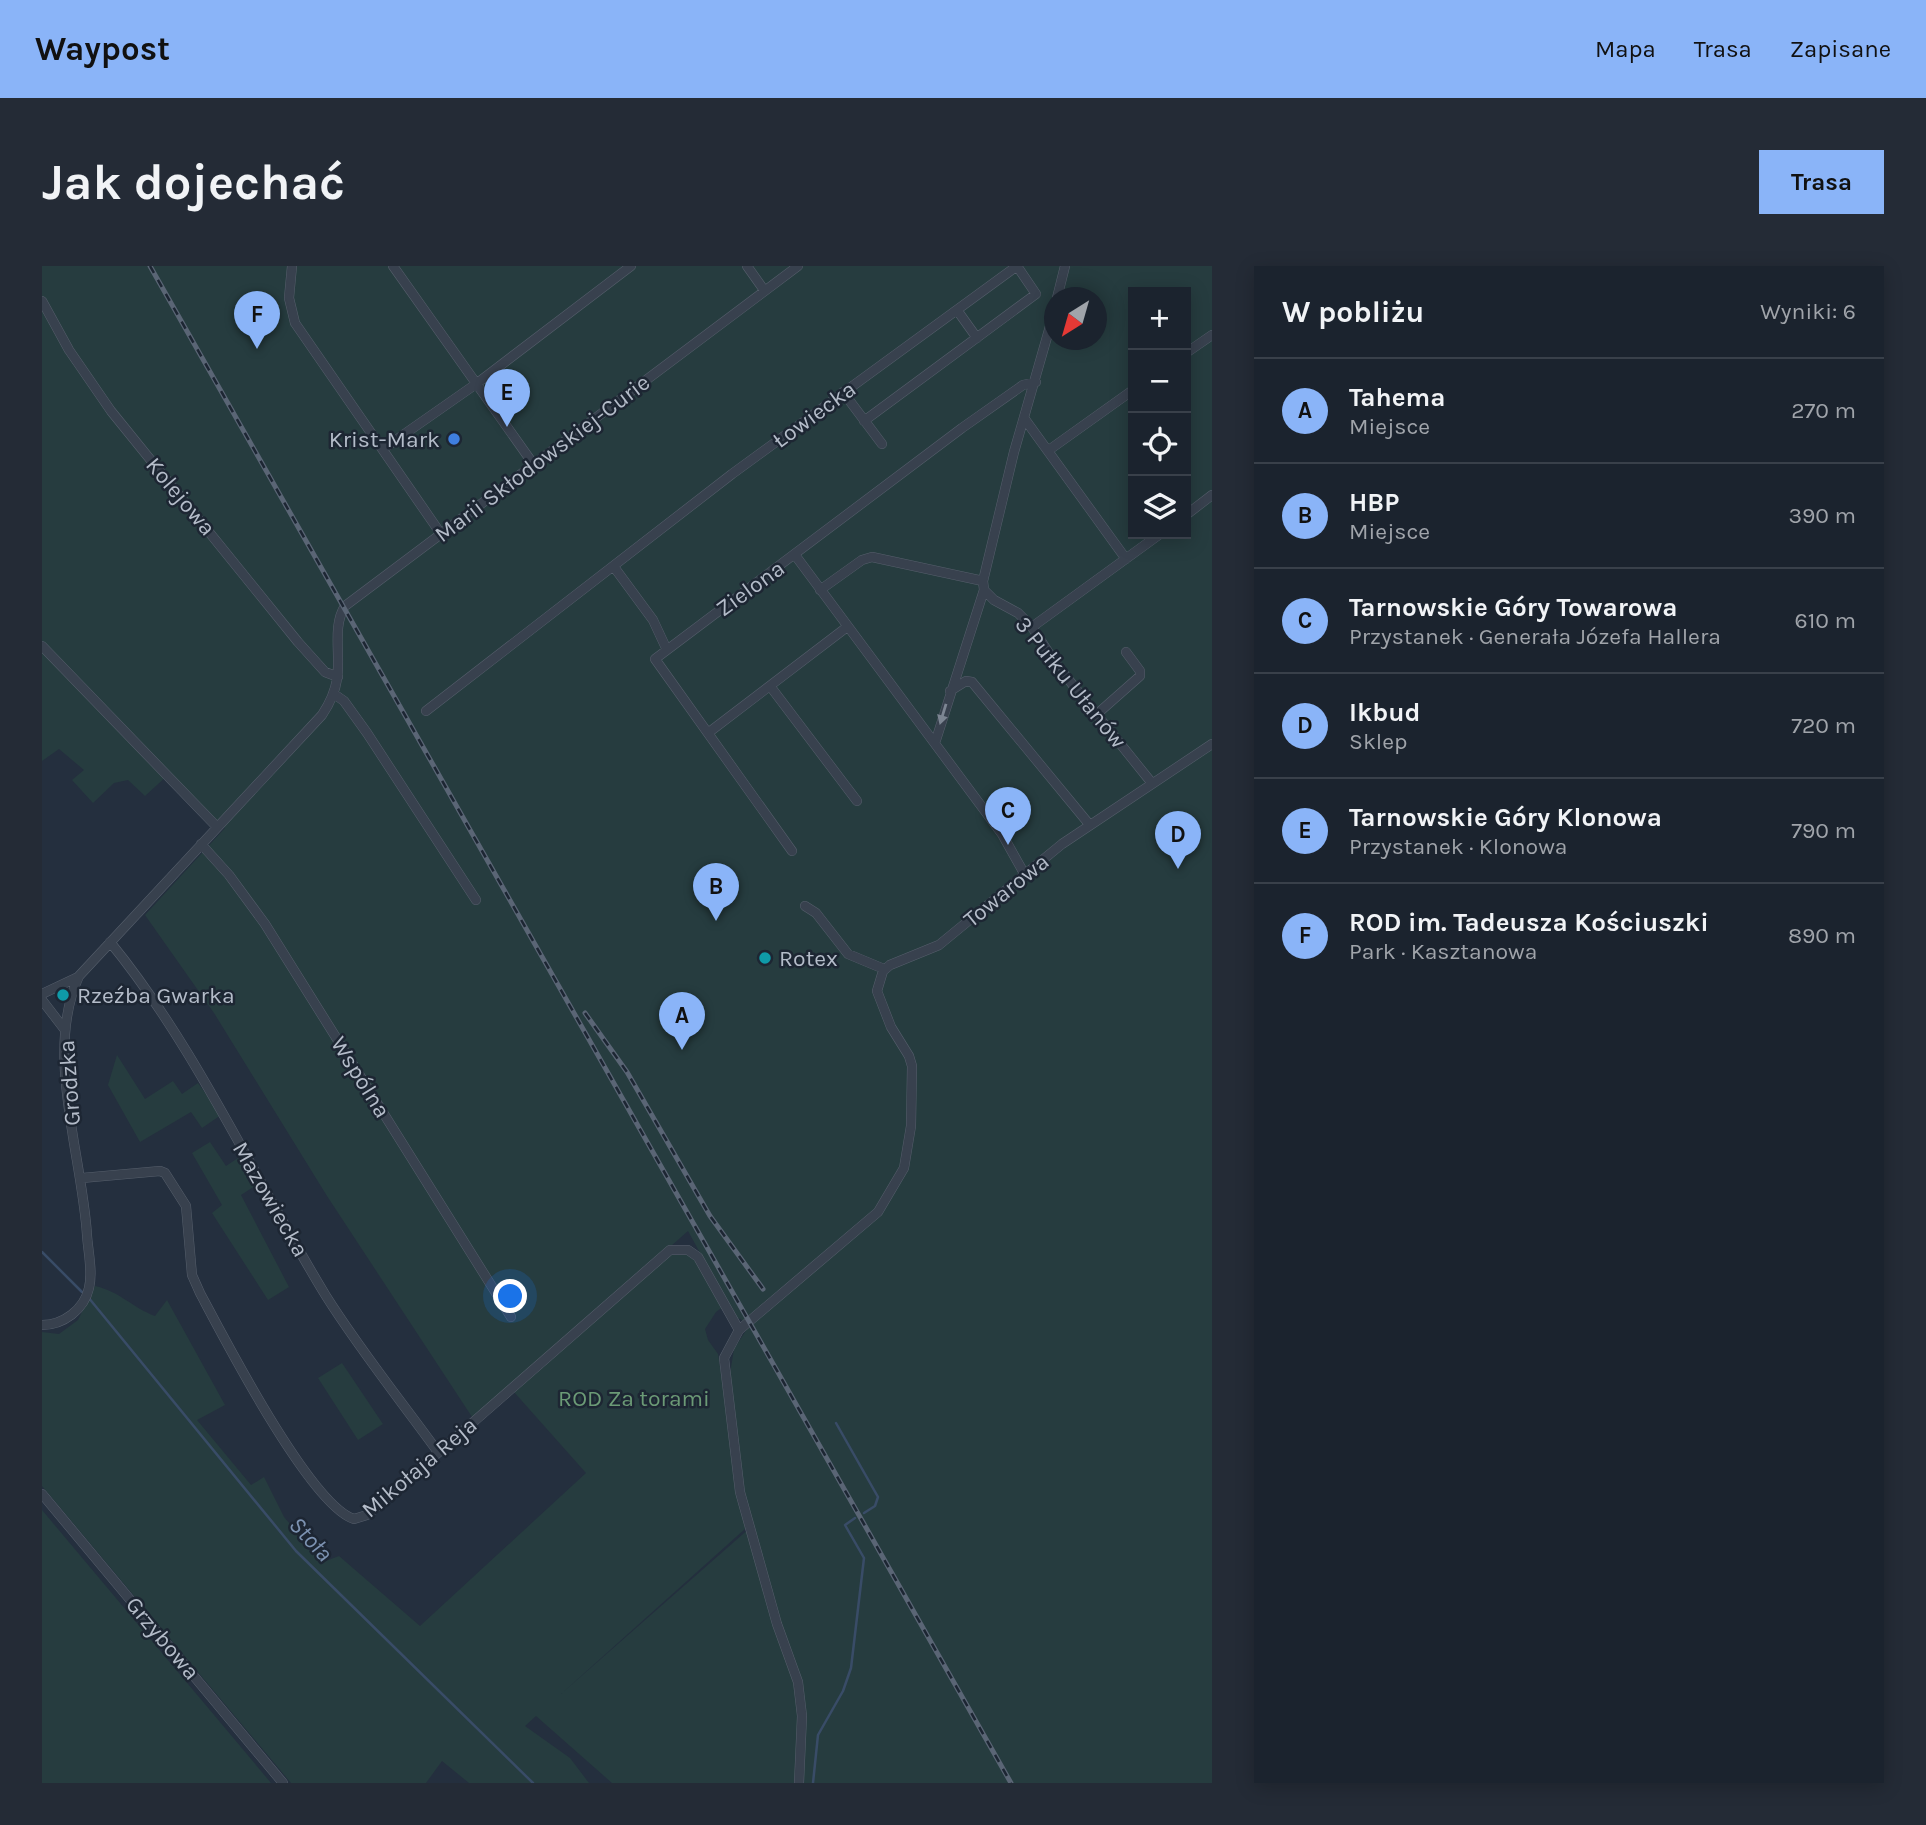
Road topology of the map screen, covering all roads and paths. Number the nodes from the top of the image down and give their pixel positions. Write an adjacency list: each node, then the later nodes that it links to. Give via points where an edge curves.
1 (292, 266): 23 (street, via 289,298 295,323)
2 (393, 266): 17 (street)
3 (631, 266): 17 (street)
4 (747, 266): 9 (street)
5 (798, 266): 9 (street, Marii Skłodowskiej-Curie)
6 (1017, 266): 11 (street, Łowiecka); 13 (street, via 1037,294)
7 (1065, 266): 8 (street)
8 (1060, 287)
9 (764, 290): 25 (street, Marii Skłodowskiej-Curie)
10 (43, 307): 40 (street, Kolejowa, via 111,411 298,642 326,672)
11 (957, 310): 13 (street); 18 (street, Łowiecka)
12 (1212, 335): 15 (street)
13 (977, 338): 21 (street)
14 (1044, 350): 16 (street)
15 (1190, 350)
16 (1036, 382): 20 (street); 30 (street, Zielona, via 1024,384 962,428)
17 (476, 384): 23 (street); 25 (street)
18 (843, 392): 21 (street); 32 (street, Łowiecka)
19 (1128, 394): 24 (street)
20 (1024, 418): 24 (street); 33 (street)
21 (864, 421): 22 (street)
22 (882, 444)
23 (383, 449): 28 (street)
24 (1049, 450): 31 (street)
25 (534, 465): 28 (street, Marii Skłodowskiej-Curie)
26 (1212, 495): 27 (street)
27 (1191, 510)
28 (441, 534): 40 (street, Marii Skłodowskiej-Curie, via 345,607 339,621)
29 (1153, 539): 31 (street)
30 (795, 555): 34 (street); 38 (street, Zielona)
31 (1126, 559): 36 (street)
32 (614, 567): 38 (street, via 653,620); 44 (street, Łowiecka)
33 (983, 585): 34 (street, via 872,558 862,560); 36 (street, 3 Pułku Ułanów, via 994,600 1018,612); 42 (street)
34 (820, 590): 35 (street)
35 (847, 627): 41 (street); 47 (street)
36 (1031, 627): 45 (street, 3 Pułku Ułanów)
37 (42, 646): 52 (street)
38 (667, 650): 46 (street, via 655,659)
39 (1126, 652): 45 (street, via 1140,676)
40 (338, 677): 43 (street, Grodzka)
41 (770, 686): 46 (street); 50 (street)
42 (950, 691): 47 (street, one-way to 47); 51 (street, via 972,682)
43 (334, 694): 52 (street, Grodzka, via 322,715); 56 (street, via 368,733)
44 (426, 711)
45 (1097, 714): 49 (street, 3 Pułku Ułanów)
46 (708, 733): 54 (street)
47 (936, 740): 55 (street)
48 (1212, 744): 49 (street, Towarowa)
49 (1151, 782): 51 (street, Towarowa)
50 (857, 801)
51 (1089, 824): 55 (street, Towarowa)
52 (218, 827): 53 (street, Grodzka)
53 (201, 844): 58 (street, Grodzka); 64 (street, Wspólna, via 265,924)
54 (792, 851)
55 (1025, 875): 59 (street, Towarowa, via 939,945)
56 (476, 900)
57 (806, 906): 59 (street, via 848,954)
58 (110, 942): 60 (street, Grodzka); 67 (street, Mazowiecka, via 150,996 327,1297)
59 (884, 969): 66 (street, via 877,991 912,1066 911,1126 904,1168 889,1198 870,1220)
60 (79, 976): 61 (street); 62 (street, Grodzka)
61 (42, 997): 62 (street)
62 (65, 1030): 63 (street, Grodzka, via 68,1113)
63 (82, 1178): 65 (street, Grodzka, via 89,1289 64,1321); 67 (street, Mikołaja Reja, via 165,1173 186,1206 192,1275 200,1293 272,1425 343,1514 354,1519 367,1515)
64 (510, 1317)
65 (42, 1325)
66 (739, 1330): 67 (street, Mikołaja Reja, via 698,1258 688,1250 670,1250); 70 (street, via 724,1358 725,1381 740,1492 798,1682 802,1716)
67 (438, 1452)
68 (42, 1494): 69 (street, Grzybowa)
69 (283, 1783)
70 (799, 1783)

